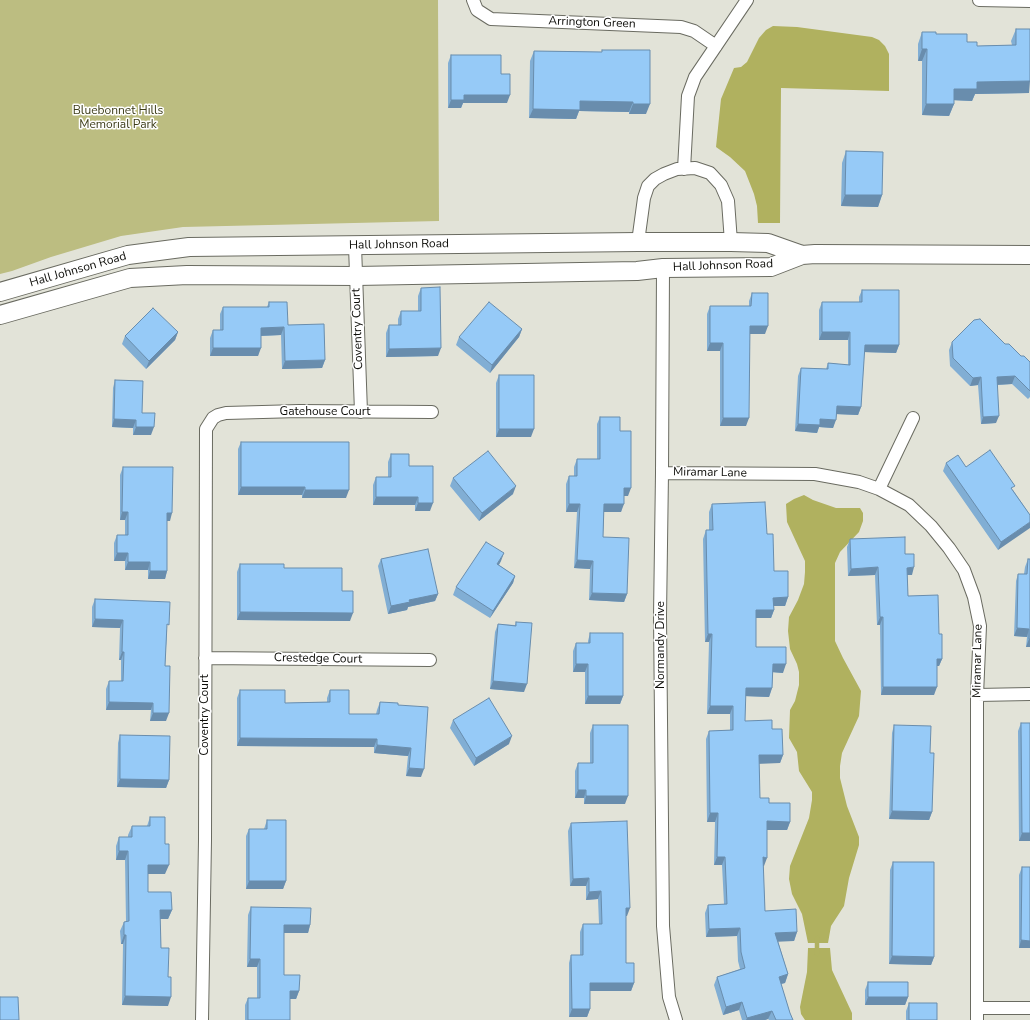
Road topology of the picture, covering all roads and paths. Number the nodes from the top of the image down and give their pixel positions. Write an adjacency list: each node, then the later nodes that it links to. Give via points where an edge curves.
1 (473, 0): 5 (street, Arrington Green, via 477,10 491,19 681,27 694,31)
2 (747, 0): 5 (street)
3 (979, 0): 4 (street)
4 (1030, 1)
5 (716, 46): 6 (street, via 695,77 688,96)
6 (684, 169): 7 (street, via 664,174 648,186); 8 (street, via 695,168 710,173 721,185 728,201)
7 (638, 242): 8 (main road, Hall Johnson Road); 9 (main road, Hall Johnson Road)
8 (731, 242): 11 (main road, Hall Johnson Road, via 768,243)
9 (355, 246): 13 (street, Coventry Court); 14 (main road, Hall Johnson Road, via 189,248 128,255)
10 (1030, 255): 11 (main road, Hall Johnson Road)
11 (802, 256): 12 (main road, Hall Johnson Road, via 771,267)
12 (662, 268): 13 (main road, Hall Johnson Road, via 637,271); 20 (street, Normandy Drive)
13 (356, 276): 15 (main road, Hall Johnson Road, via 187,274 130,278); 16 (street, Coventry Court)
14 (0, 292)
15 (0, 316)
16 (361, 412): 17 (street, Gatehouse Court); 18 (street, Gatehouse Court, via 299,411)
17 (432, 412)
18 (218, 415): 22 (street, Coventry Court, via 206,429)
19 (913, 418): 21 (street)
20 (662, 473): 21 (street, Miramar Lane, via 815,474 860,482); 29 (street, Normandy Drive, via 662,926 669,997)
21 (879, 489): 24 (street, Miramar Lane, via 909,505 931,526 964,570 974,597 980,626)
22 (205, 658): 23 (street, Crestedge Court); 28 (street, Coventry Court)
23 (430, 660)
24 (977, 694): 25 (street); 27 (street, Miramar Lane)
25 (1030, 694)
26 (1030, 1008): 27 (street)
27 (977, 1014)
28 (202, 1020)
29 (676, 1020)

